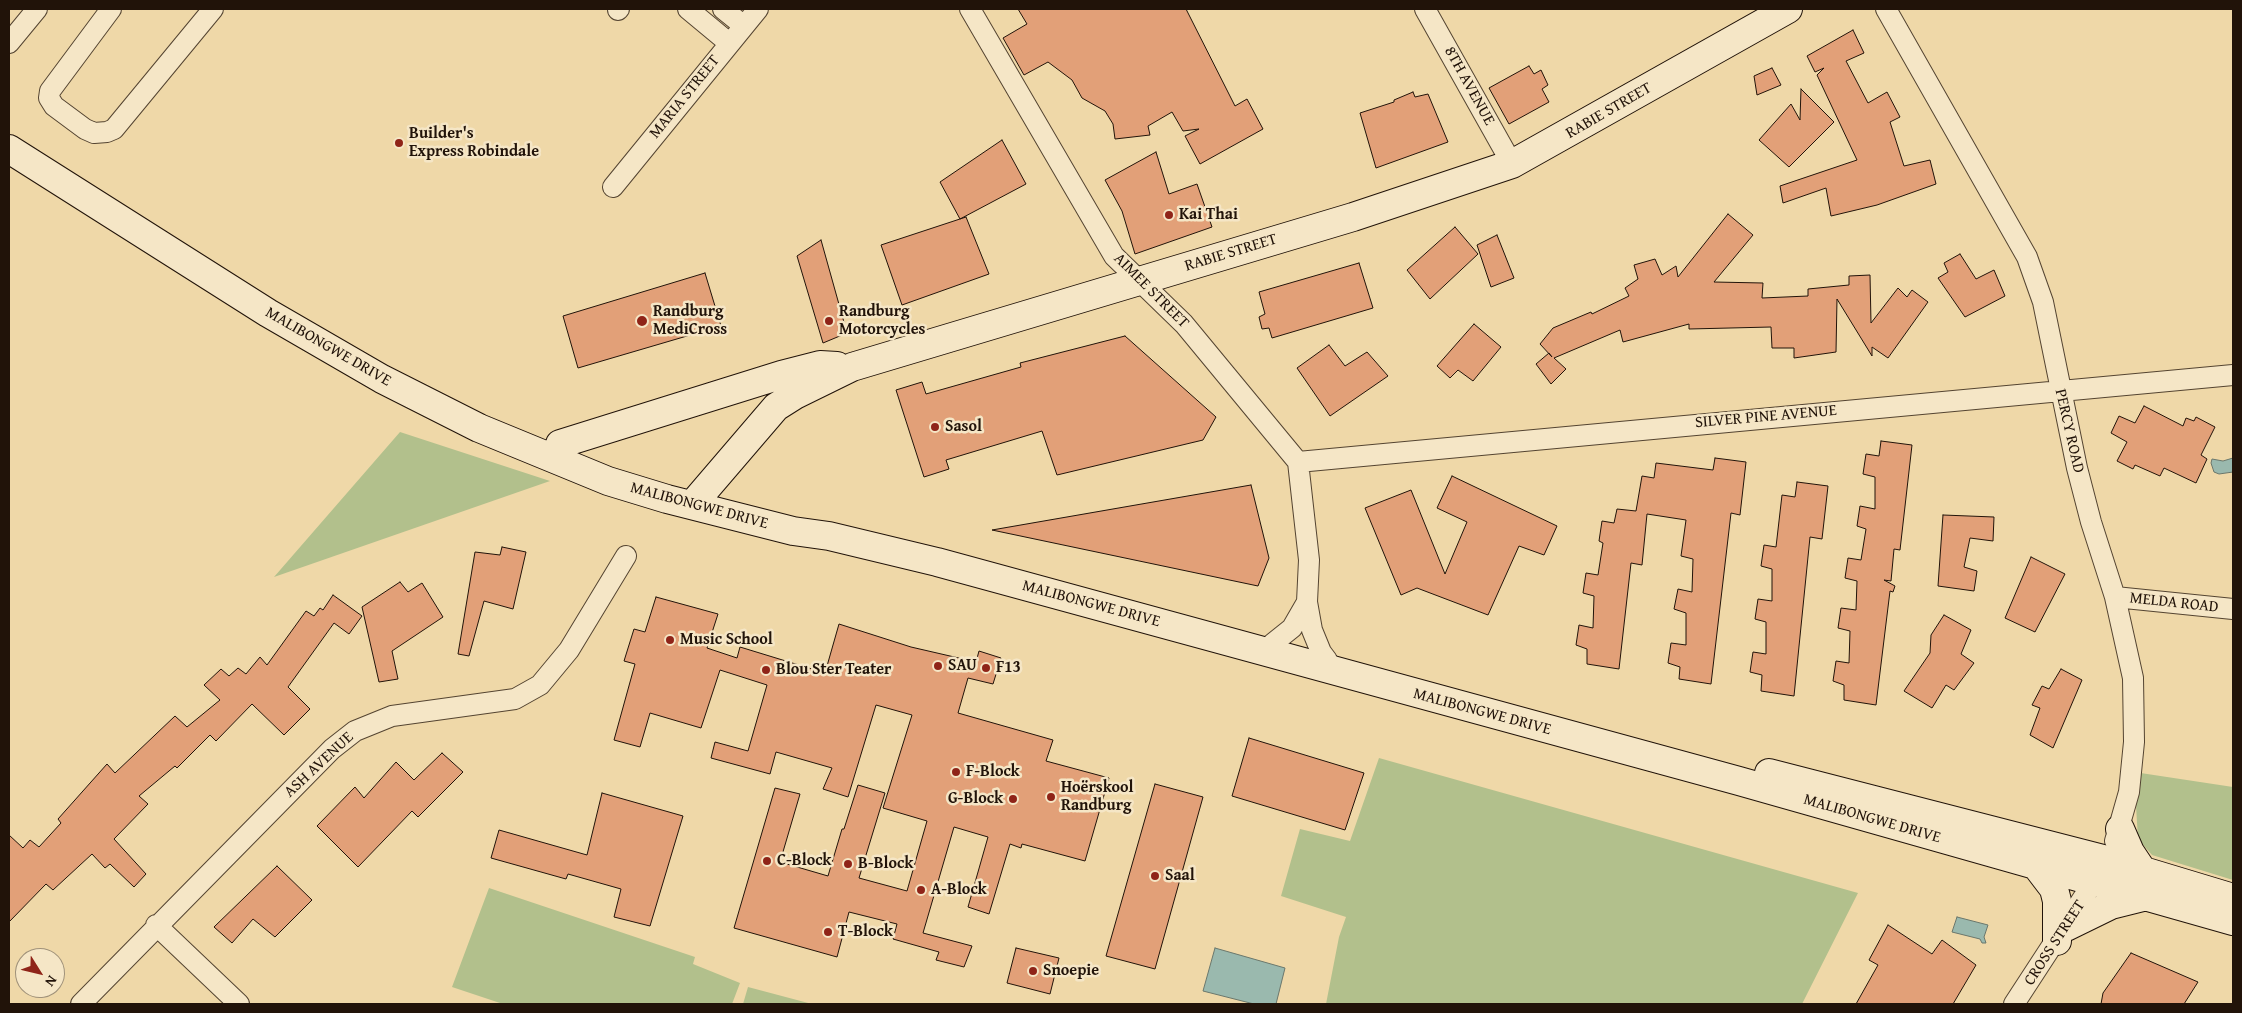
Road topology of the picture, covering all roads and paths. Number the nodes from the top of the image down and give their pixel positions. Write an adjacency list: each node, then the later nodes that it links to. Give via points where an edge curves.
1 (37, 9): 12 (street)
2 (111, 9): 3 (street, via 50,90 49,98 54,106 94,133 114,129)
3 (213, 9)
4 (688, 9): 13 (street)
5 (723, 9): 11 (street)
6 (758, 9): 11 (street, MARIA STREET)
7 (970, 9): 18 (street, AIMEE STREET, via 1105,243)
8 (1425, 9): 16 (street, 8TH AVENUE)
9 (1788, 9): 16 (main road, RABIE STREET)
10 (1886, 9): 21 (street, PERCY ROAD, via 2027,257 2043,302)
11 (744, 26): 13 (street, MARIA STREET)
12 (9, 43)
13 (729, 43): 17 (street, MARIA STREET)
14 (9, 137): 22 (main road, MALIBONGWE DRIVE, via 386,362)
15 (9, 149): 24 (main road, MALIBONGWE DRIVE, via 268,313 412,396 596,477 646,494)
16 (1512, 164): 18 (main road, RABIE STREET, via 1352,217)
17 (613, 187)
18 (1138, 281): 19 (main road, RABIE STREET); 23 (street, AIMEE STREET, via 1184,324)
19 (852, 367): 22 (main road, via 820,366 781,375); 24 (main road, RABIE STREET, via 795,394 776,407)
20 (2233, 375): 21 (street, SILVER PINE AVENUE)
21 (2060, 391): 23 (street, SILVER PINE AVENUE); 26 (street, PERCY ROAD, via 2091,522)
22 (560, 444): 24 (main road, MALIBONGWE DRIVE)
23 (1298, 462): 27 (street, via 1309,560)
24 (699, 498): 29 (main road, MALIBONGWE DRIVE, via 861,530); 32 (main road, MALIBONGWE DRIVE, via 793,531 829,536 937,562 1739,781)
25 (626, 556): 38 (street, ASH AVENUE, via 569,650 540,685 515,700 392,716 355,731 332,749)
26 (2115, 597): 28 (street, MELDA ROAD); 31 (street, PERCY ROAD, via 2133,678 2134,708 2129,792)
27 (1307, 602): 29 (street, via 1292,628); 30 (street, via 1312,630)
28 (2233, 609)
29 (1272, 644): 30 (main road, MALIBONGWE DRIVE)
30 (1327, 660): 33 (main road, MALIBONGWE DRIVE, via 2035,843)
31 (2120, 829): 33 (street, PERCY ROAD); 34 (main road)
32 (2038, 868): 33 (main road, MALIBONGWE DRIVE); 39 (main road, via 2054,889)
33 (2101, 870): 34 (main road, MALIBONGWE DRIVE); 35 (main road, MALIBONGWE DRIVE); 39 (street, CROSS STREET)
34 (2142, 870): 36 (main road, MALIBONGWE DRIVE)
35 (2147, 896): 37 (main road, MALIBONGWE DRIVE); 39 (main road, via 2112,905)
36 (2233, 898)
37 (2233, 922)
38 (156, 926): 40 (street, ASH AVENUE); 41 (street)
39 (2062, 934): 42 (street, CROSS STREET)
40 (81, 1004)
41 (239, 1004)
42 (2014, 1004)

